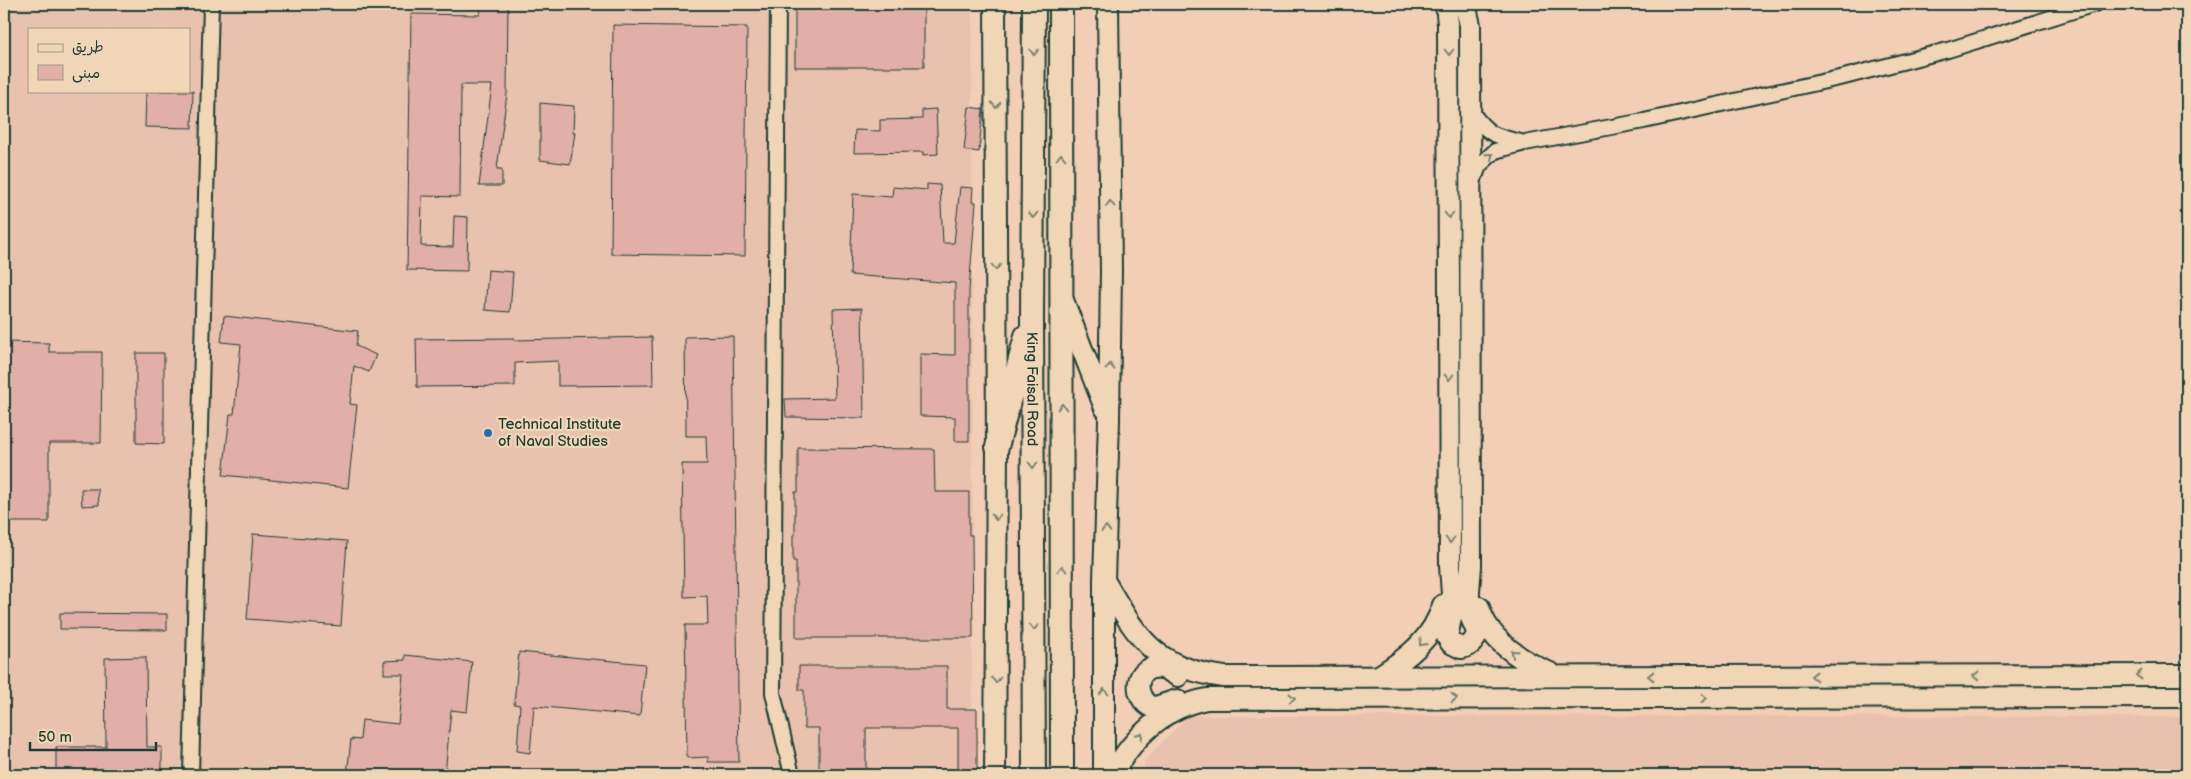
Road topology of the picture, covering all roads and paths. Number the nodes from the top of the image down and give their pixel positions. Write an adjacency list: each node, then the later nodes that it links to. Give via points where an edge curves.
1 (211, 4): 28 (street)
2 (778, 4): 29 (street, via 773,693)
3 (995, 4): 18 (main road, one-way to 18)
4 (1034, 4): 16 (highway, King Faisal Road, one-way to 16)
5 (1061, 4): 15 (highway, King Faisal Road, one-way to 5)
6 (1446, 4): 19 (main road, one-way to 19)
7 (1465, 4): 11 (main road)
8 (1474, 4): 11 (street)
9 (2095, 4): 13 (street, via 1948,50 1844,77 1644,121)
10 (1110, 5): 17 (main road, one-way to 10)
11 (1470, 24): 12 (main road)
12 (1470, 110): 13 (street, via 1485,129 1496,136); 14 (main road)
13 (1524, 143): 14 (street, one-way to 13, via 1479,166 1487,157 1495,151)
14 (1470, 187): 20 (main road)
15 (1061, 295): 17 (main road); 32 (highway, King Faisal Road, one-way to 15)
16 (1032, 316): 18 (highway); 31 (highway, King Faisal Road, one-way to 31)
17 (1109, 420): 21 (main road, one-way to 17)
18 (997, 447): 30 (main road, one-way to 30)
19 (1450, 566): 20 (main road, via 1453,609 1447,637 1461,648 1476,636 1470,612); 22 (main road, one-way to 22, via 1445,599 1434,628 1410,655)
20 (1472, 566): 23 (main road, one-way to 20, via 1521,659 1492,633 1482,618)
21 (1104, 580): 25 (main road, via 1132,627 1154,651 1202,674); 33 (main road, one-way to 21)
22 (1379, 676): 23 (main road); 25 (main road)
23 (1556, 676): 24 (main road, one-way to 23)
24 (2187, 676)
25 (1224, 677): 27 (main road, via 1192,680 1161,668 1152,668 1141,676 1138,688 1142,700 1153,708 1185,697)
26 (2187, 697): 27 (main road, one-way to 26)
27 (1224, 698): 34 (main road, one-way to 27, via 1138,737 1155,721 1191,703)
28 (192, 775)
29 (792, 775)
30 (995, 775)
31 (1034, 775)
32 (1062, 775)
33 (1104, 775)
34 (1112, 775)

